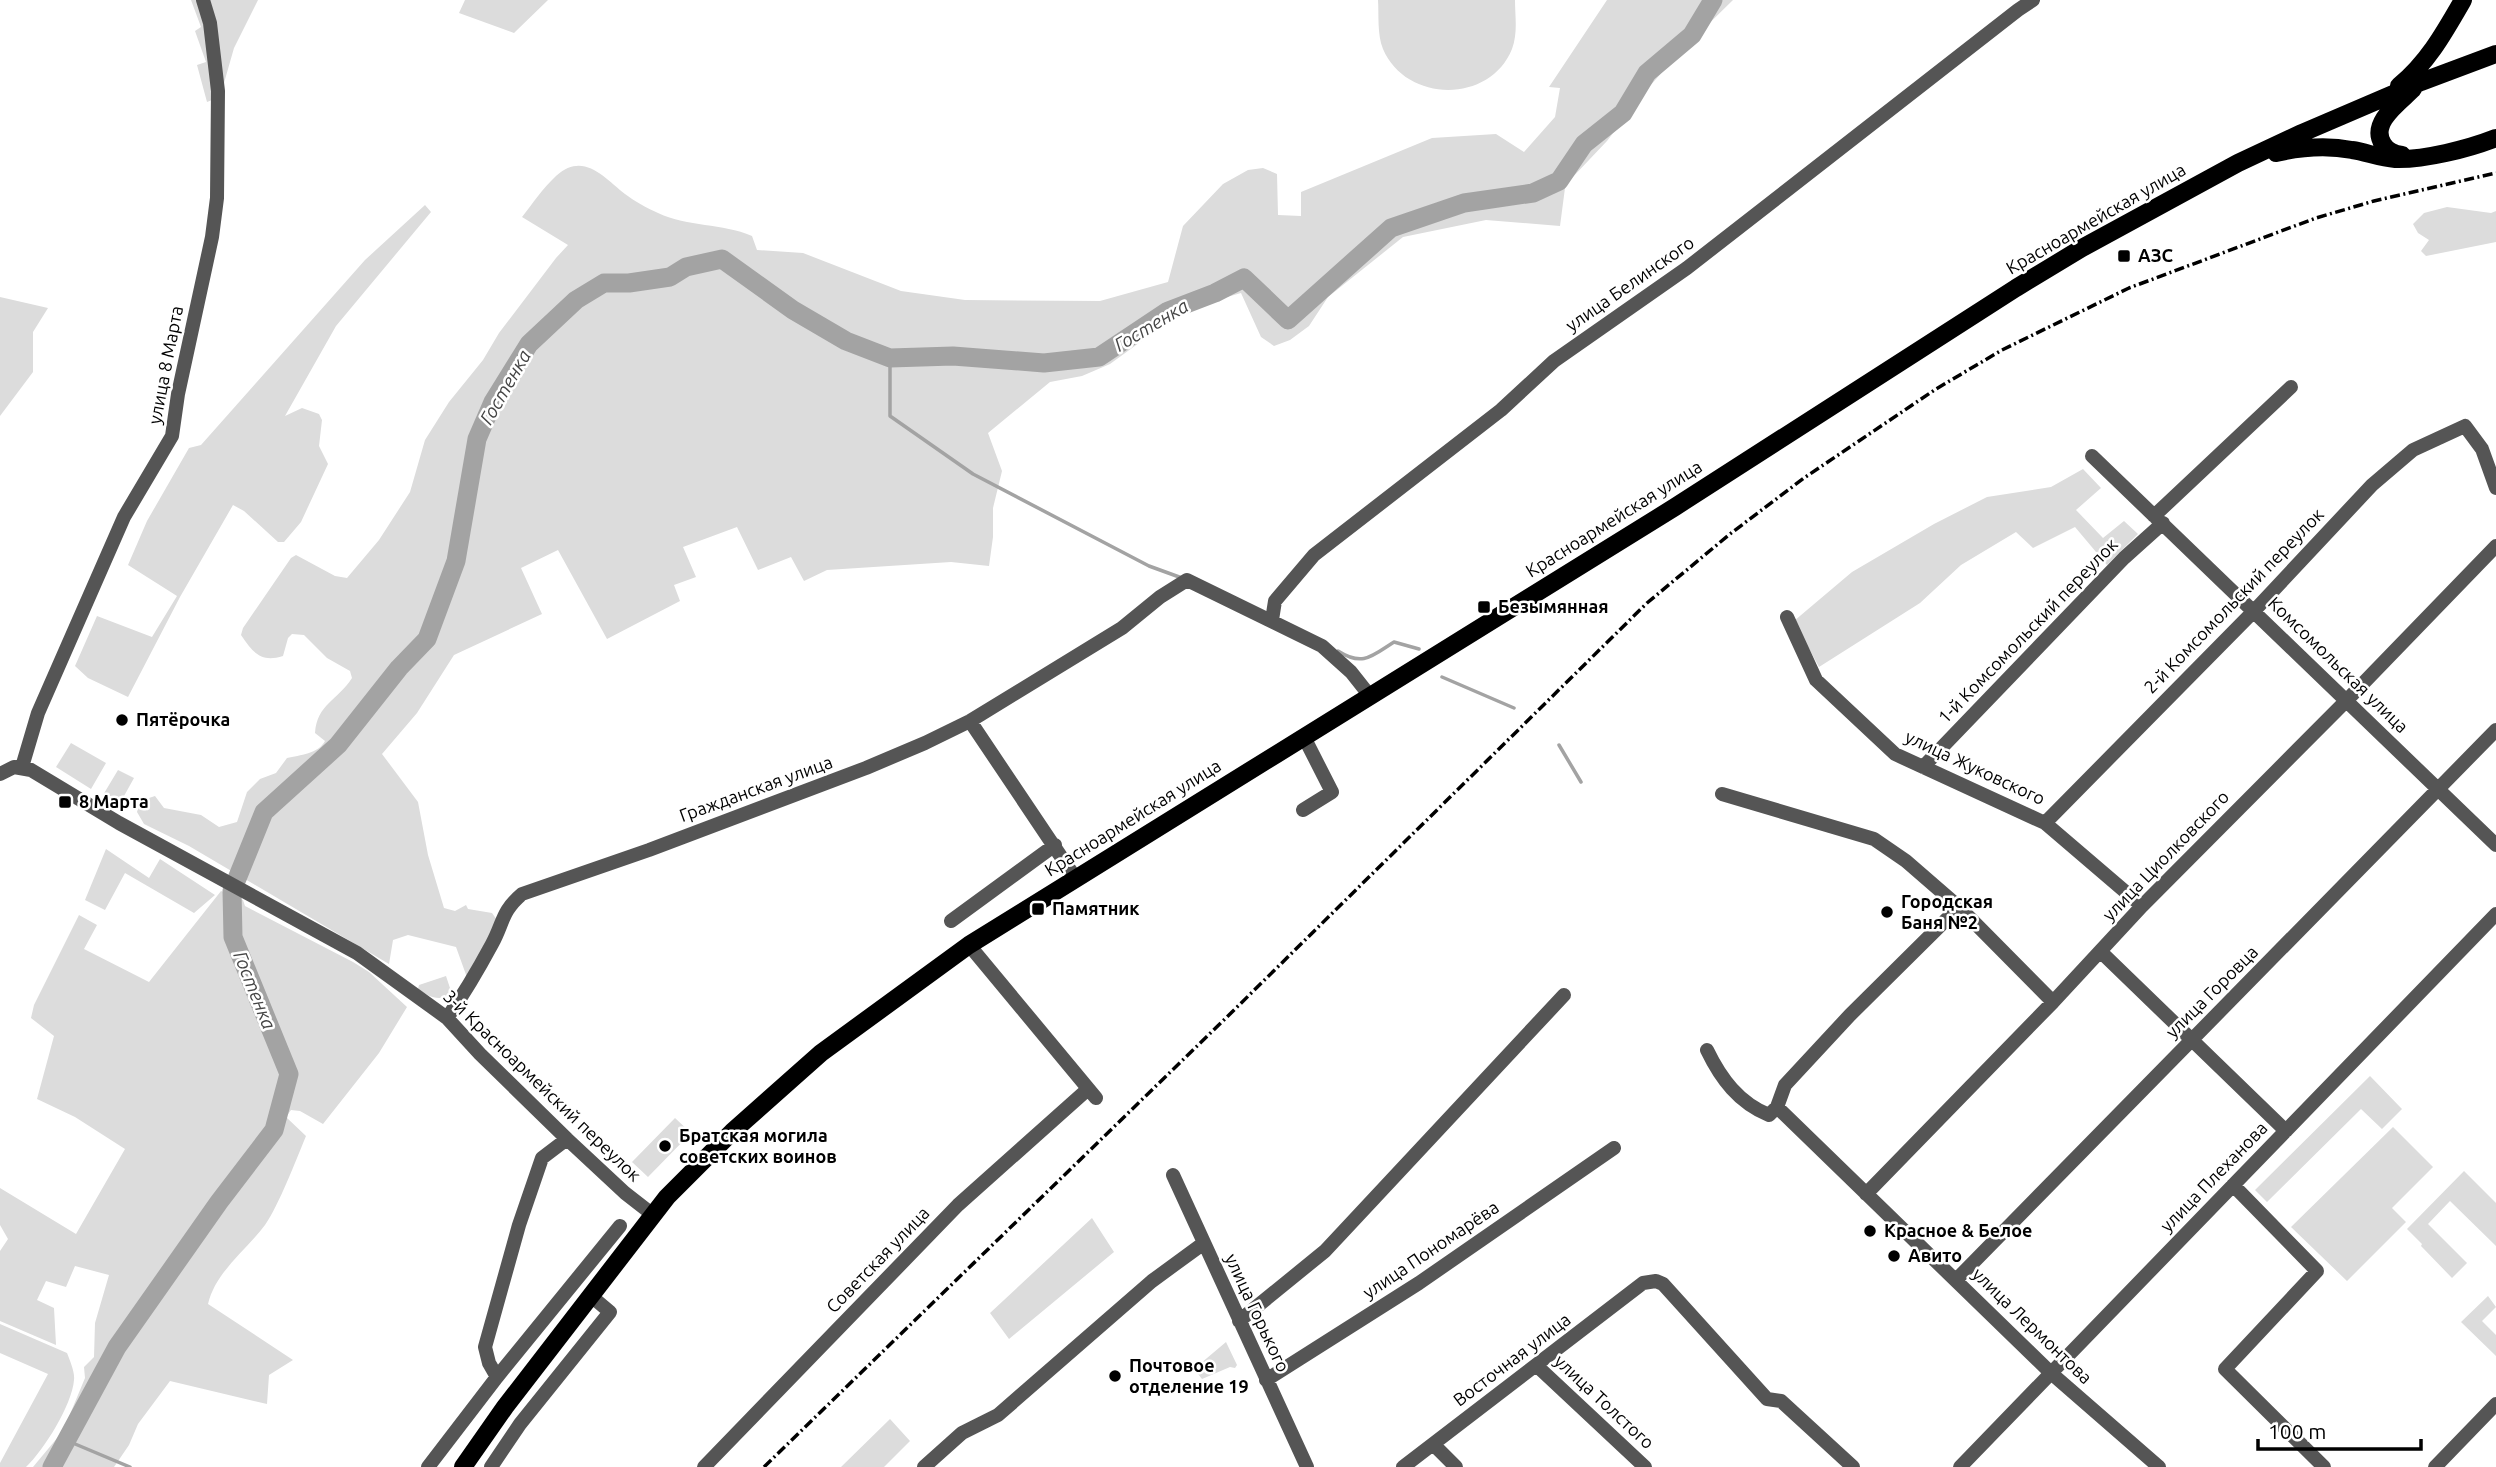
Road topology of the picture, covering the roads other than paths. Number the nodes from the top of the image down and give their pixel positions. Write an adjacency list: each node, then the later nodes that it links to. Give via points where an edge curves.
1 (203, 0): 23 (street, улица 8 Марта, via 218,91 217,198 172,436 124,517 38,713)
2 (2034, 0): 17 (street, улица Белинского, via 1688,268 1554,361 1501,410 1314,555 1275,601)
3 (2463, 0): 6 (main road, via 2432,54)
4 (2491, 56): 5 (main road, Красноармейская улица)
5 (2421, 82): 6 (main road, Красноармейская улица); 8 (main road, via 2387,115 2380,137 2396,154)
6 (2384, 98): 9 (main road, Красноармейская улица)
7 (2496, 138): 8 (main road)
8 (2430, 155): 9 (main road, via 2396,159 2310,147)
9 (2238, 163): 18 (main road, Красноармейская улица, via 2016,288)
10 (2291, 387): 13 (street, 1-й Комсомольский переулок)
11 (2092, 456): 13 (street, Комсомольская улица)
12 (2496, 488): 15 (street, 2-й Комсомольский переулок, via 2482,449 2465,426 2413,450 2372,485)
13 (2159, 519): 15 (street, Комсомольская улица); 24 (street, 1-й Комсомольский переулок)
14 (2496, 546): 19 (street, улица Циолковского)
15 (2254, 611): 19 (street, Комсомольская улица); 29 (street, 2-й Комсомольский переулок)
16 (1787, 617): 24 (street, улица Жуковского, via 1816,680 1895,754)
17 (1272, 620): 18 (street, via 1322,646); 20 (street, Гражданская улица, via 1186,580 1122,628)
18 (1370, 696): 22 (main road, Красноармейская улица)
19 (2347, 700): 26 (street, Комсомольская улица); 33 (street, улица Циолковского)
20 (970, 721): 30 (street); 41 (street, Гражданская улица, via 866,768 522,894 509,904 470,986)
21 (2496, 730): 26 (street, улица Горовца)
22 (1304, 737): 28 (street, via 1332,792); 32 (main road, Красноармейская улица)
23 (22, 767): 25 (street); 41 (street, 3-й Красноармейский переулок, via 357,953)
24 (1923, 767): 29 (street, улица Жуковского)
25 (0, 774)
26 (2438, 791): 31 (street, Комсомольская улица); 42 (street, улица Горовца)
27 (1722, 794): 34 (street, via 1874,839)
28 (1303, 810)
29 (2045, 823): 33 (street, улица Жуковского)
30 (1055, 845): 32 (street); 36 (street)
31 (2496, 845)
32 (1076, 880): 37 (main road, Красноармейская улица)
33 (2142, 906): 38 (street, улица Циолковского)
34 (1959, 907): 40 (street); 44 (street, via 1786,1085)
35 (2496, 914): 45 (street, улица Плеханова)
36 (951, 921)
37 (969, 945): 51 (main road, Красноармейская улица, via 821,1053 733,1132); 66 (street, Советская улица, via 1092,1093 958,1205)
38 (2101, 952): 40 (street, улица Циолковского); 42 (street)
39 (1564, 996): 56 (street, via 1325,1251)
40 (2053, 1002): 50 (street, улица Циолковского)
41 (447, 1018): 46 (street, 3-й Красноармейский переулок)
42 (2192, 1040): 45 (street); 54 (street, улица Горовца)
43 (1707, 1050): 44 (street, via 1719,1075 1751,1108 1769,1115)
44 (1777, 1107): 50 (street, улица Лермонтова)
45 (2286, 1131): 49 (street, улица Плеханова)
46 (567, 1139): 51 (street, 3-й Красноармейский переулок); 59 (street, via 542,1158 519,1225 485,1347)
47 (1614, 1148): 60 (street, улица Пономарёва, via 1419,1283)
48 (1173, 1175): 53 (street, улица Горького)
49 (2233, 1185): 58 (street, улица Плеханова); 75 (street, via 2317,1271 2225,1369)
50 (1866, 1194): 54 (street, улица Лермонтова)
51 (652, 1214): 55 (main road, Красноармейская улица)
52 (620, 1226): 59 (street)
53 (1204, 1242): 56 (street, улица Горького); 67 (street, via 1152,1281 998,1415 962,1433)
54 (1956, 1280): 58 (street, улица Лермонтова)
55 (591, 1296): 64 (main road, Красноармейская улица); 65 (street, via 610,1312)
56 (1239, 1321): 60 (street, улица Горького)
57 (1537, 1366): 62 (street, Восточная улица); 71 (street, улица Толстого); 72 (street, Восточная улица, via 1643,1283 1656,1281 1767,1399 1781,1401)
58 (2051, 1373): 73 (street, улица Плеханова); 74 (street, улица Лермонтова)
59 (496, 1377): 63 (street)
60 (1266, 1380): 68 (street, улица Горького)
61 (2496, 1404): 76 (street)
62 (1433, 1444): 69 (street, Восточная улица); 70 (street)
63 (428, 1467)
64 (463, 1467)
65 (491, 1467)
66 (704, 1467)
67 (924, 1467)
68 (1307, 1467)
69 (1403, 1467)
70 (1456, 1467)
71 (1645, 1467)
72 (1853, 1467)
73 (1959, 1467)
74 (2159, 1467)
75 (2324, 1467)
76 (2435, 1467)

